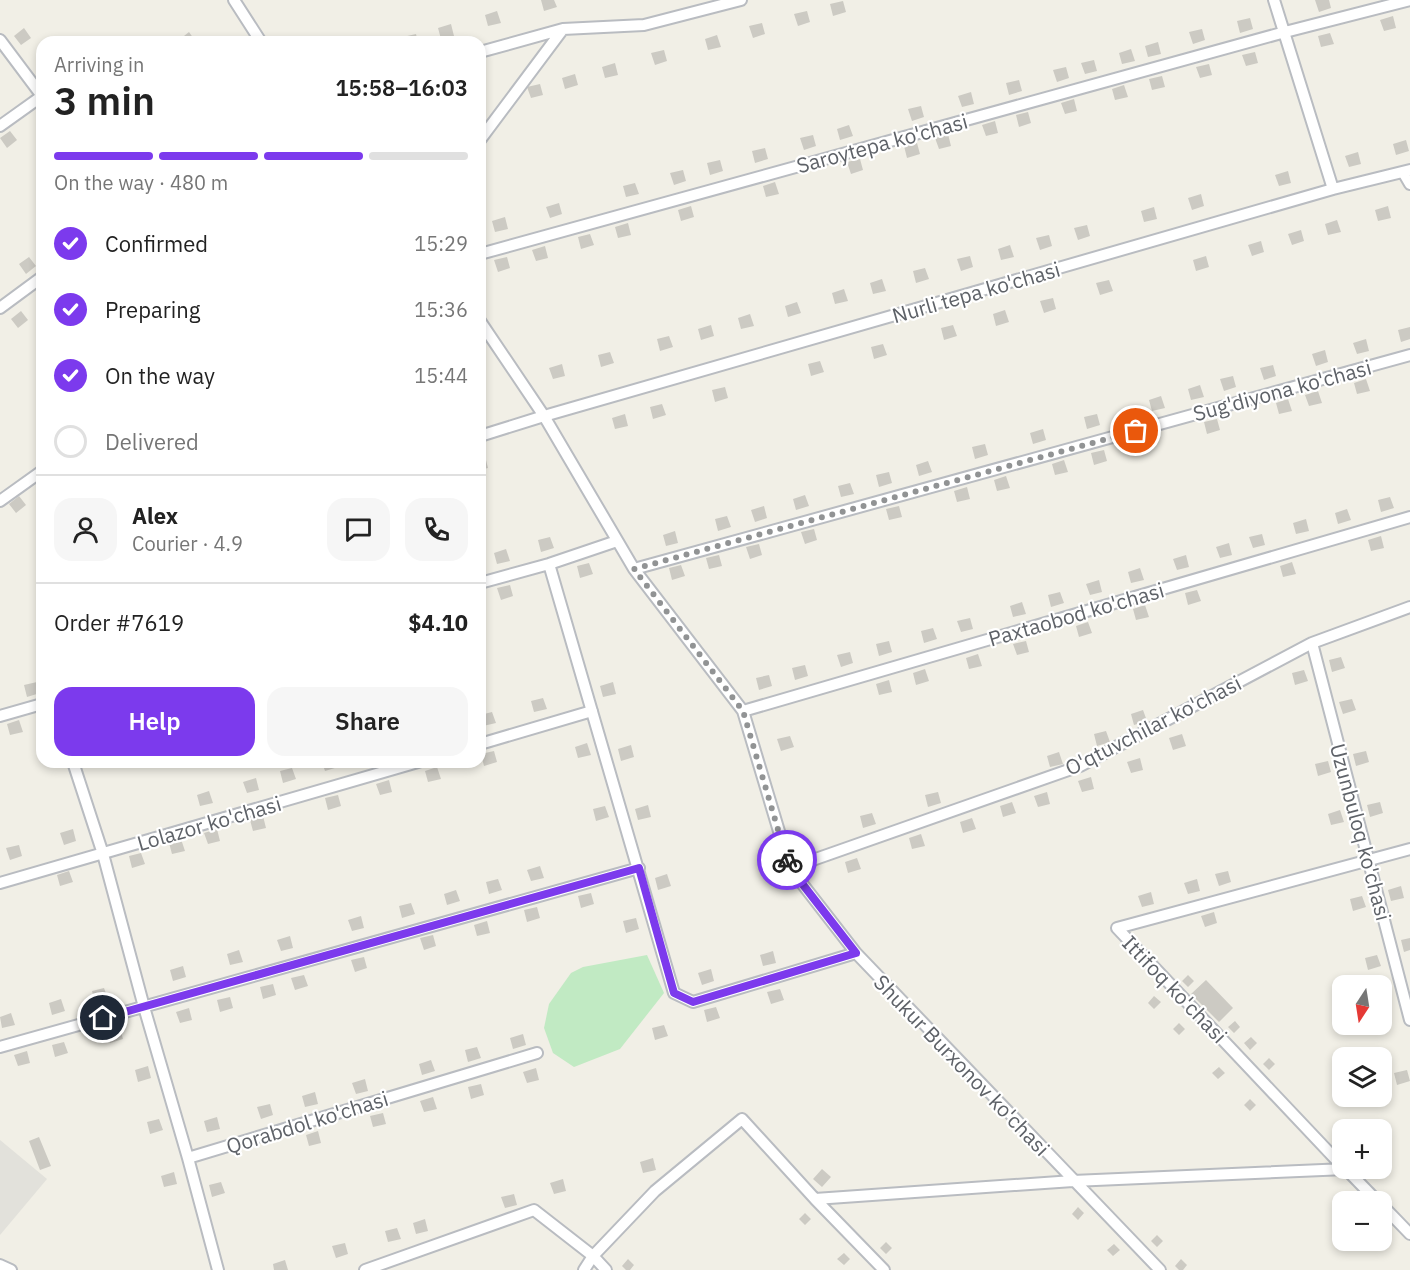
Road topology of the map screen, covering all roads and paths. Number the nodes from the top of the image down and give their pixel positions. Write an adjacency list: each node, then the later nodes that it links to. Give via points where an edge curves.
1 (234, 0): 7 (street)
2 (741, 0): 5 (street, via 644,25)
3 (1274, 0): 6 (street)
4 (1410, 0): 6 (street, Saroytepa ko'chasi)
5 (563, 29): 9 (street); 13 (street)
6 (1285, 32): 16 (street); 17 (street, Saroytepa ko'chasi)
7 (257, 36)
8 (0, 40): 10 (street)
9 (486, 50)
10 (36, 88)
11 (36, 100): 12 (street)
12 (0, 126)
13 (486, 132)
14 (1407, 171): 15 (street); 16 (street, Nurli tepa ko'chasi)
15 (1410, 184)
16 (1334, 189): 22 (street, Nurli tepa ko'chasi)
17 (486, 252)
18 (36, 281): 19 (street)
19 (0, 308)
20 (486, 330): 22 (street, Shukur Burxonov ko'chasi)
21 (1410, 355): 29 (street, Sug'diyona ko'chasi)
22 (543, 416): 23 (street, Nurli tepa ko'chasi); 27 (street, Shukur Burxonov ko'chasi)
23 (486, 434)
24 (36, 475): 25 (street)
25 (0, 501)
26 (1410, 517): 35 (street, Paxtaobod ko'chasi)
27 (617, 541): 28 (street); 29 (street, Shukur Burxonov ko'chasi)
28 (549, 564): 30 (street); 34 (street)
29 (634, 569): 35 (street, Shukur Burxonov ko'chasi)
30 (486, 581)
31 (1410, 607): 32 (street, O'qtuvchilar ko'chasi)
32 (1312, 643): 42 (street, Uzunbuloq ko'chasi); 44 (street, O'qtuvchilar ko'chasi, via 1080,766)
33 (36, 706): 36 (street)
34 (592, 711): 37 (street); 43 (street)
35 (743, 711): 44 (street, Shukur Burxonov ko'chasi)
36 (0, 716)
37 (486, 742)
38 (75, 768): 41 (street)
39 (397, 768): 41 (street, Lolazor ko'chasi)
40 (1410, 849): 42 (street, Ittifoq ko'chasi)
41 (103, 854): 45 (street, Lolazor ko'chasi); 47 (street)
42 (1369, 860): 48 (street, Uzunbuloq ko'chasi); 51 (street, Ittifoq ko'chasi, via 1117,928)
43 (639, 868): 46 (street, via 674,993 693,1002); 47 (street)
44 (790, 868): 46 (street, Shukur Burxonov ko'chasi)
45 (0, 883)
46 (856, 953): 55 (street, Shukur Burxonov ko'chasi)
47 (144, 1007): 49 (street); 52 (street)
48 (1410, 1020)
49 (0, 1047)
50 (537, 1053): 52 (street, Qorabdol ko'chasi)
51 (1332, 1155)
52 (188, 1158): 63 (street)
53 (1332, 1169): 55 (street)
54 (1355, 1179): 56 (street)
55 (1073, 1181): 57 (street); 68 (street, Shukur Burxonov ko'chasi)
56 (1367, 1191)
57 (815, 1199): 60 (street, via 742,1119 655,1191); 67 (street)
58 (1392, 1215): 59 (street)
59 (1410, 1234)
60 (593, 1256): 64 (street, via 534,1210); 65 (street); 66 (street)
61 (0, 1265): 62 (street)
62 (11, 1270)
63 (218, 1270)
64 (365, 1270)
65 (584, 1270)
66 (606, 1270)
67 (884, 1270)
68 (1160, 1270)

